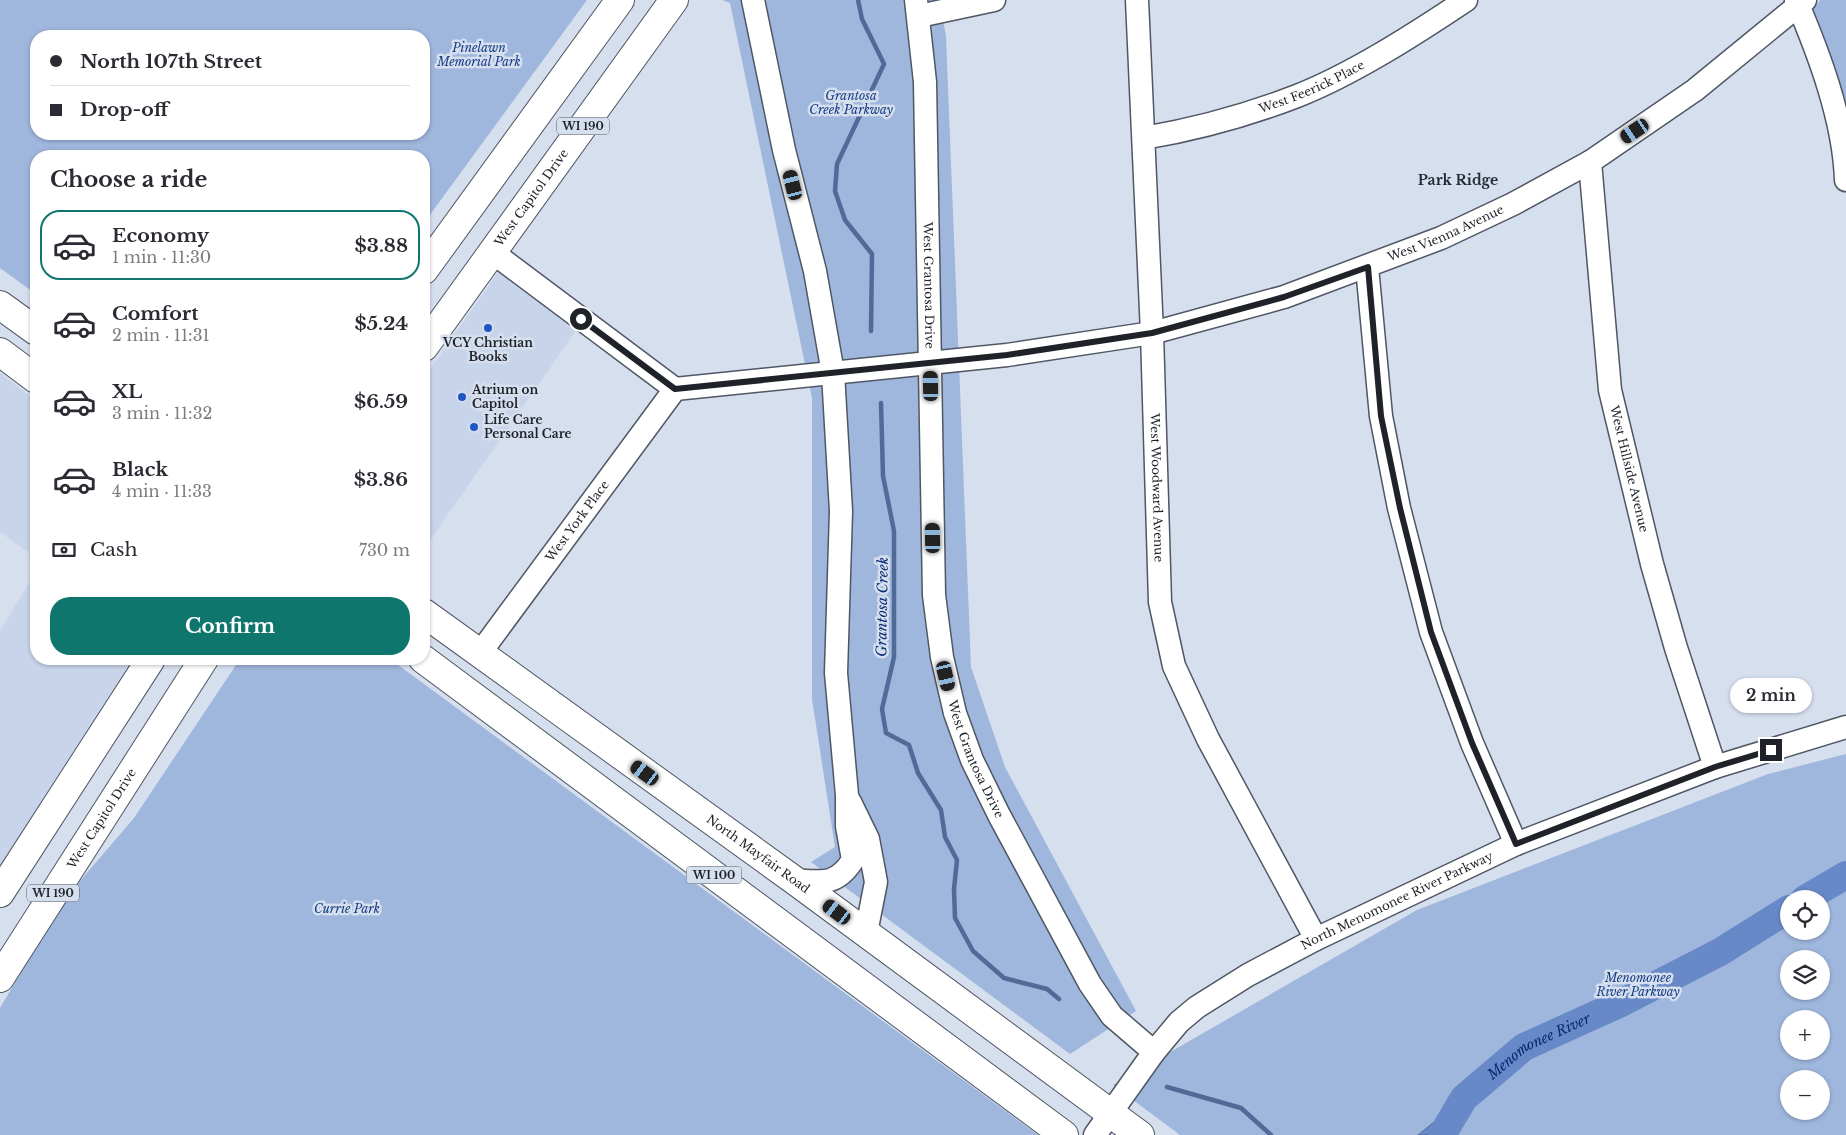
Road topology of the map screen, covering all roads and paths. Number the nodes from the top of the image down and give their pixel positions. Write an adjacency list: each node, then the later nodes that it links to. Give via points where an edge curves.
1 (620, 0): 14 (main road, WI 190)
2 (674, 0): 13 (main road, West Capitol Drive / WI 190)
3 (753, 0): 22 (street, via 784,150 815,270)
4 (994, 0): 8 (street)
5 (1137, 0): 9 (street, West Woodward Avenue)
6 (1466, 0): 9 (street, West Feerick Place, via 1378,54 1298,95 1219,122)
7 (1800, 2): 10 (street); 11 (street, West Vienna Avenue, via 1695,90)
8 (917, 8): 21 (street, West Grantosa Drive, via 925,82)
9 (1144, 138): 18 (street, West Woodward Avenue)
10 (1846, 152): 12 (street)
11 (1590, 162): 15 (street, West Vienna Avenue, via 1513,204); 31 (street, West Hillside Avenue, via 1610,390 1676,648)
12 (1846, 180)
13 (492, 252): 19 (main road, West Capitol Drive / WI 190); 24 (street)
14 (430, 262)
15 (1368, 267): 18 (street, West Vienna Avenue, via 1284,297); 33 (street, via 1381,416 1428,622 1472,743)
16 (0, 305): 17 (main road)
17 (30, 327)
18 (1152, 333): 21 (street, West Vienna Avenue); 37 (street, West Woodward Avenue, via 1160,602 1174,666 1208,739)
19 (430, 338)
20 (0, 352): 23 (main road)
21 (930, 363): 22 (street, West Vienna Avenue); 39 (street, West Grantosa Drive, via 934,595 942,657 955,713 972,760 999,815 1090,984 1112,1016)
22 (833, 373): 24 (street, West Vienna Avenue); 32 (street, via 842,510 836,673)
23 (30, 374)
24 (675, 389): 26 (street, West York Place)
25 (430, 617): 26 (main road, North Mayfair Road)
26 (480, 653): 34 (main road, North Mayfair Road)
27 (430, 664): 41 (main road, WI 100)
28 (147, 665): 35 (main road, WI 190)
29 (200, 665): 38 (main road, West Capitol Drive / WI 190)
30 (1846, 727): 31 (street, North Menomonee River Parkway)
31 (1715, 767): 33 (street, North Menomonee River Parkway)
32 (847, 795): 34 (street, via 847,826 854,860 844,874 827,882); 36 (street, via 868,839 876,882)
33 (1516, 844): 37 (street, North Menomonee River Parkway)
34 (794, 880): 36 (main road, North Mayfair Road)
35 (0, 892)
36 (866, 933): 40 (main road, North Mayfair Road)
37 (1316, 938): 39 (street, North Menomonee River Parkway, via 1198,1007 1179,1022)
38 (0, 978)
39 (1154, 1052): 40 (street, North Menomonee River Parkway)
40 (1103, 1124): 42 (main road, North Mayfair Road)
41 (1064, 1135)
42 (1140, 1135)

